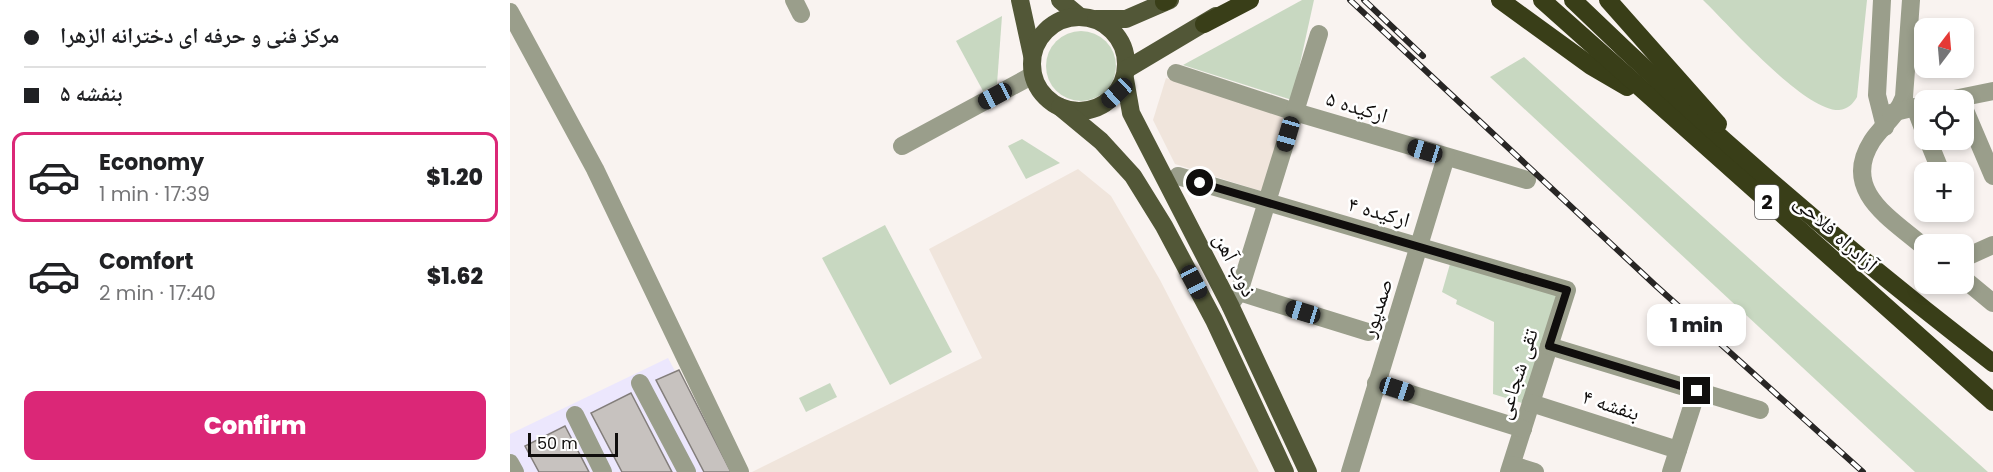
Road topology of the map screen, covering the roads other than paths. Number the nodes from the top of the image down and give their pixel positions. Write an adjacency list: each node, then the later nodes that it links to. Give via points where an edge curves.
1 (1020, 0): 16 (main road)
2 (1060, 0): 13 (main road)
3 (1241, 0): 14 (main road)
4 (1250, 0): 14 (highway)
5 (1500, 0): 22 (highway, via 1591,66)
6 (1542, 0): 22 (highway, آزادراه فلاحی / 2)
7 (1573, 0): 30 (highway, آزادراه فلاحی / 2)
8 (1608, 0): 30 (highway, via 1709,112)
9 (1882, 0): 26 (street, via 1877,94)
10 (1911, 0): 24 (street, via 1904,97)
11 (1167, 1): 13 (main road, via 1126,19)
12 (510, 12): 62 (street, via 595,169)
13 (1088, 18): 16 (main road, via 1063,19 1048,27); 18 (main road, via 1110,27 1120,39 1126,53)
14 (1204, 24): 18 (main road)
15 (1319, 34): 25 (street)
16 (1032, 56): 19 (main road)
17 (1176, 73): 25 (street, ارکیده ۵)
18 (1126, 74): 23 (main road, via 1112,98 1091,110); 41 (main road, ذوب آهن, via 1131,113)
19 (1034, 75): 23 (main road, via 1047,99); 28 (street)
20 (1993, 91): 21 (street)
21 (1974, 97)
22 (1659, 105): 50 (highway, آزادراه فلاحی / 2)
23 (1060, 107): 43 (main road, via 1101,141 1133,176)
24 (1913, 108): 26 (street)
25 (1295, 112): 29 (street, ارکیده ۵); 34 (street)
26 (1882, 120): 35 (street, via 1865,156 1863,187 1870,201)
27 (1974, 136): 32 (street)
28 (902, 146)
29 (1446, 157): 33 (street, ارکیده ۵); 37 (street, صمدپور)
30 (1746, 161): 46 (highway, آزادراه فلاحی / 2)
31 (1178, 176): 34 (street, ارکیده ۴)
32 (1993, 176)
33 (1527, 180)
34 (1268, 202): 37 (street, ارکیده ۴); 41 (street)
35 (1914, 238)
36 (1993, 245): 38 (street)
37 (1420, 247): 40 (street, ارکیده ۴); 48 (street, صمدپور)
38 (1974, 254)
39 (1974, 287): 42 (street)
40 (1567, 290): 45 (street, تقی شجاعی)
41 (1234, 298): 43 (main road); 44 (street); 64 (main road, ذوب آهن)
42 (1993, 303)
43 (1214, 320): 63 (main road)
44 (1368, 332)
45 (1549, 346): 49 (street); 51 (street, تقی شجاعی)
46 (1993, 363)
47 (640, 383): 61 (street)
48 (1376, 383): 54 (street); 58 (street, صمدپور)
49 (1697, 391): 52 (street); 55 (street)
50 (1993, 402)
51 (1531, 403): 54 (street, تقی شجاعی); 55 (street, بنفشه ۴)
52 (1760, 410)
53 (575, 415): 60 (street)
54 (1523, 429): 57 (street, تقی شجاعی)
55 (1678, 450): 66 (street)
56 (510, 463): 59 (street)
57 (1510, 468): 65 (street)
58 (1355, 471)
59 (515, 472)
60 (603, 472)
61 (687, 472)
62 (740, 472)
63 (1285, 472)
64 (1308, 472)
65 (1535, 472)
66 (1671, 472)

